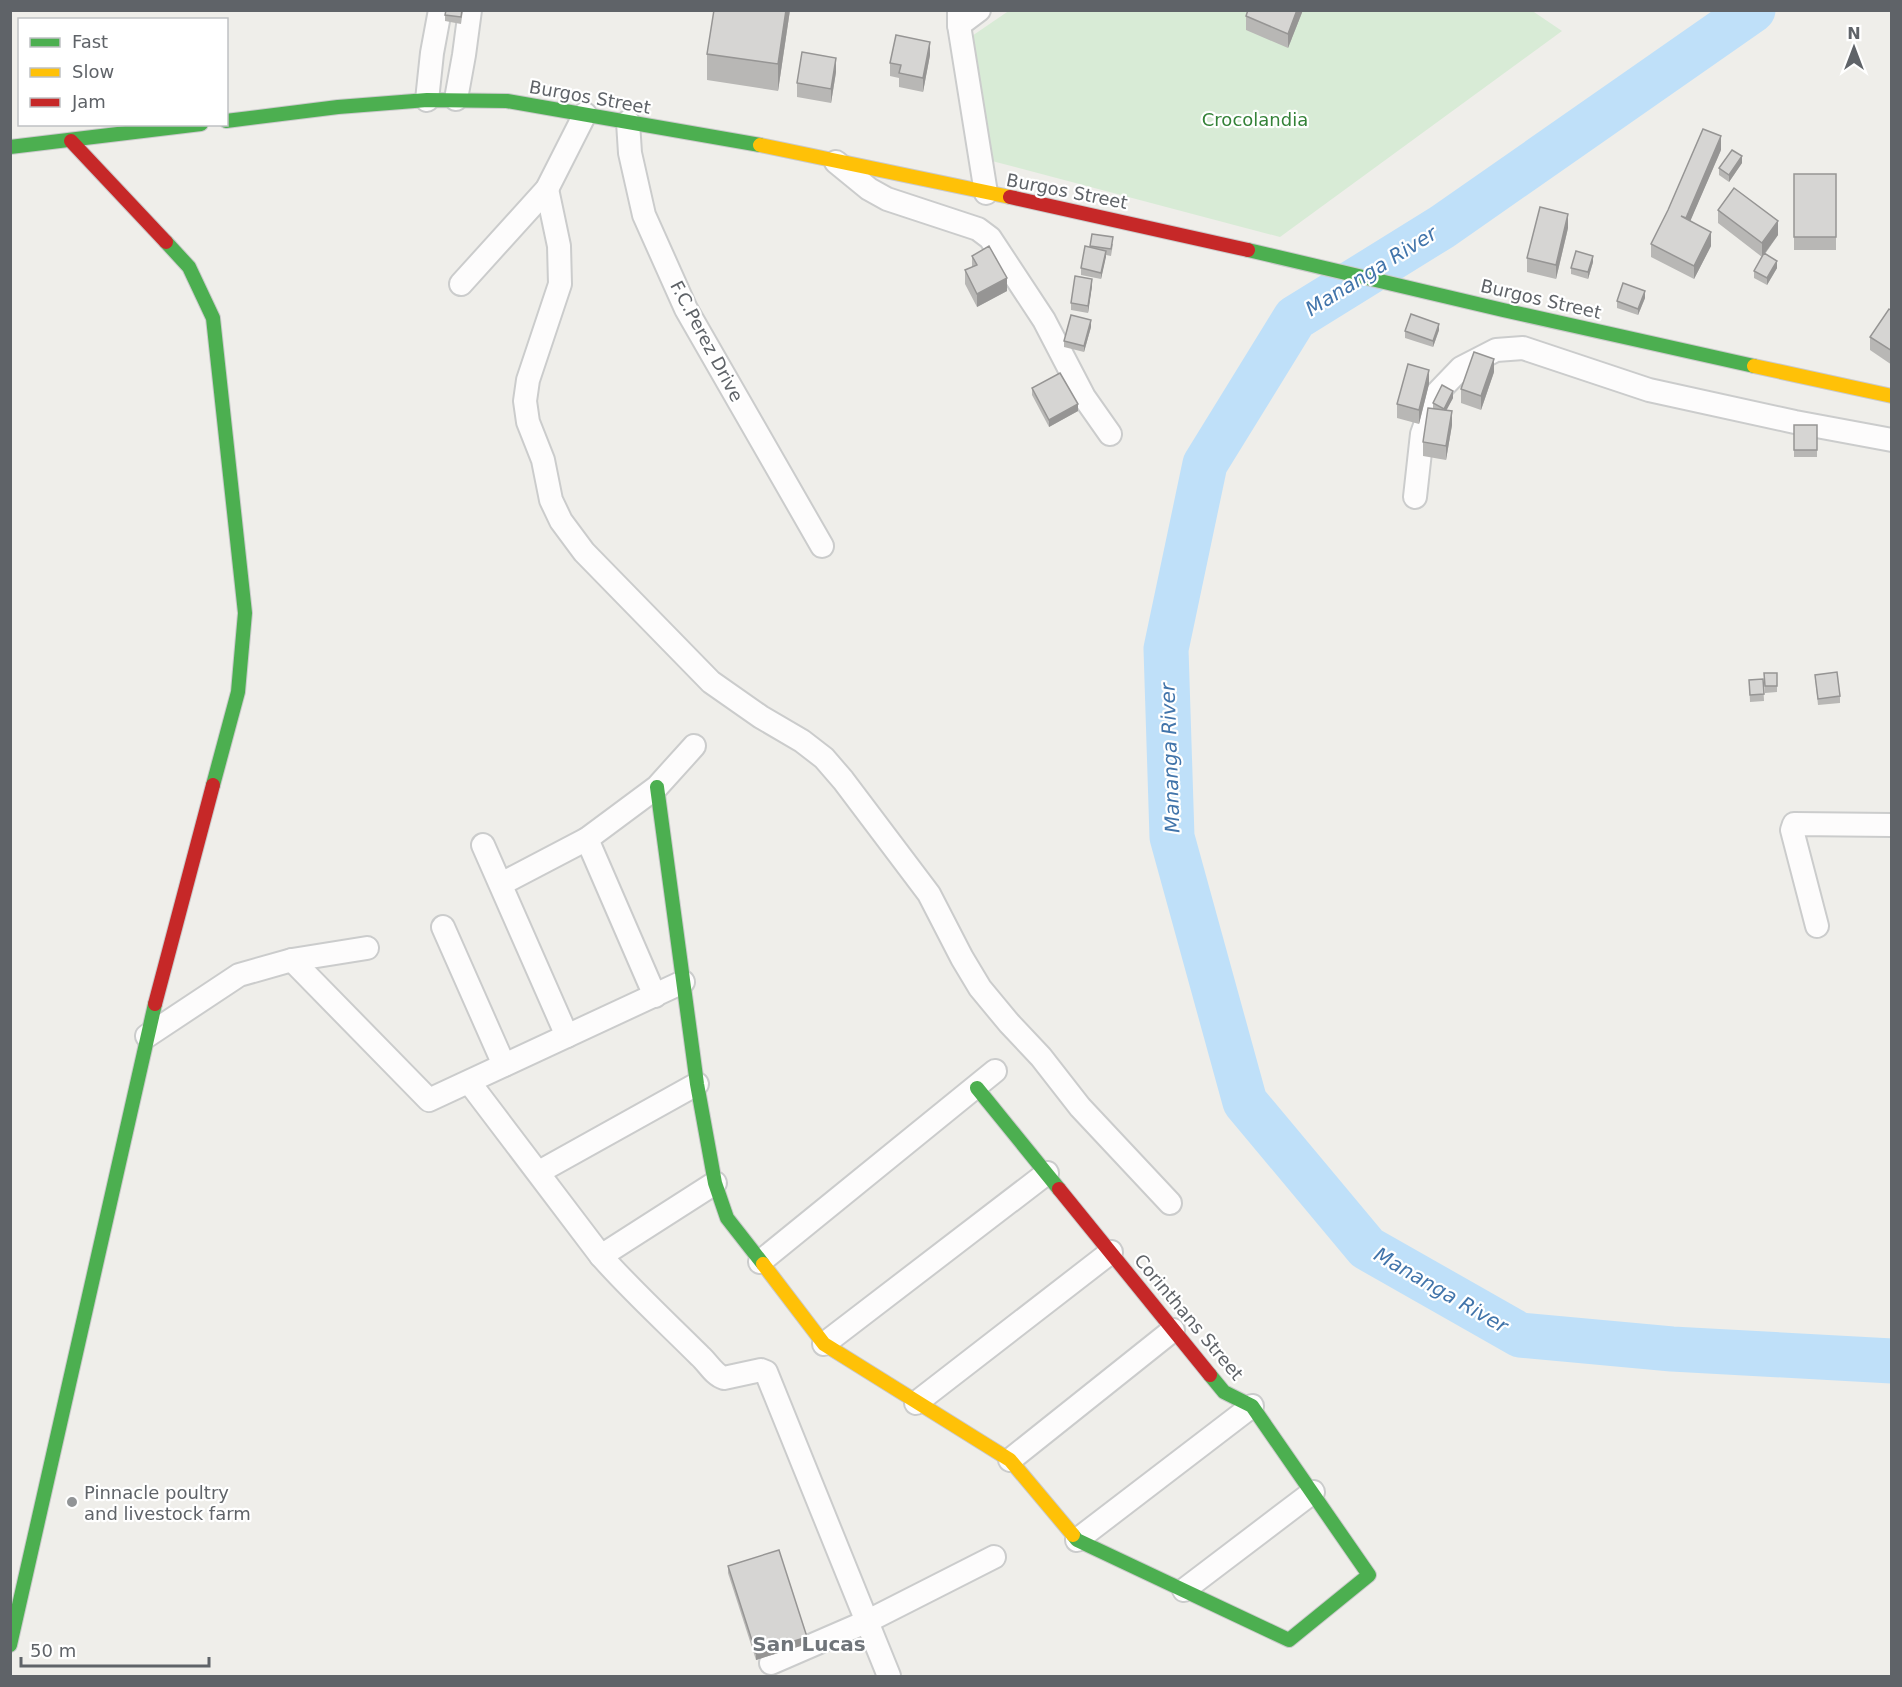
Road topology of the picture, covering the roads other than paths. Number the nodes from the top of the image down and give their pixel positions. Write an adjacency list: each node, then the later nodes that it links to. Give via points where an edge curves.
1 (440, 10): 6 (street)
2 (470, 10): 5 (street)
3 (979, 10): 4 (street)
4 (959, 18): 15 (street)
5 (456, 99): 6 (street, Burgos Street); 7 (street, Burgos Street, via 507,101)
6 (427, 100): 8 (street, Burgos Street)
7 (585, 114): 9 (street, Burgos Street); 14 (street)
8 (228, 121)
9 (628, 122): 13 (street, Burgos Street); 21 (street, F.C.Perez Drive, via 630,153 644,215 686,309)
10 (186, 126): 11 (street)
11 (71, 141): 12 (street); 34 (street, via 189,267 213,318 244,613 238,692)
12 (10, 147)
13 (834, 161): 15 (street, Burgos Street); 18 (street, via 887,199 978,229 990,237)
14 (547, 189): 16 (street); 44 (street, via 559,246 560,284 528,380 525,401 551,500 561,521 584,552 711,682 824,758 929,894 980,988 1080,1107)
15 (986, 193): 17 (street, Burgos Street, via 1134,223)
16 (461, 284)
17 (1892, 396)
18 (1110, 434)
19 (1892, 440): 20 (street, via 1649,390 1523,348 1496,350 1461,368 1436,394 1422,434)
20 (1415, 497)
21 (822, 546)
22 (694, 746): 23 (street)
23 (657, 788): 25 (street); 32 (street)
24 (1892, 825): 28 (street, via 1794,824 1792,830)
25 (587, 839): 27 (street); 33 (street)
26 (483, 845): 27 (street)
27 (501, 884): 35 (street)
28 (1818, 926)
29 (442, 927): 36 (street)
30 (367, 948): 31 (street)
31 (292, 960): 34 (street, via 239,975); 38 (street, via 429,1100)
32 (683, 982): 33 (street); 39 (street)
33 (655, 996): 35 (street)
34 (147, 1036): 58 (street)
35 (567, 1036): 36 (street)
36 (504, 1065): 38 (street)
37 (996, 1071): 40 (street)
38 (469, 1082): 41 (street)
39 (697, 1084): 41 (street); 43 (street)
40 (977, 1088): 42 (street, Corinthans Street); 47 (street)
41 (539, 1172): 46 (street)
42 (1047, 1173): 45 (street, Corinthans Street); 49 (street)
43 (714, 1183): 46 (street); 47 (street, via 727,1218)
44 (1170, 1203)
45 (1111, 1252): 48 (street, Corinthans Street); 50 (street)
46 (601, 1256): 57 (street, via 719,1377 766,1372)
47 (760, 1262): 49 (street)
48 (1173, 1329): 51 (street, Corinthans Street, via 1224,1392); 52 (street)
49 (824, 1344): 50 (street)
50 (916, 1403): 52 (street)
51 (1252, 1406): 53 (street, Corinthans Street); 54 (street)
52 (1010, 1460): 54 (street)
53 (1313, 1492): 56 (street); 56 (street, Corinthans Street, via 1369,1575 1289,1640)
54 (1077, 1540): 56 (street)
55 (994, 1557): 57 (street)
56 (1184, 1590)
57 (868, 1621): 59 (street); 60 (street)
58 (10, 1645)
59 (771, 1663)
60 (889, 1677)

